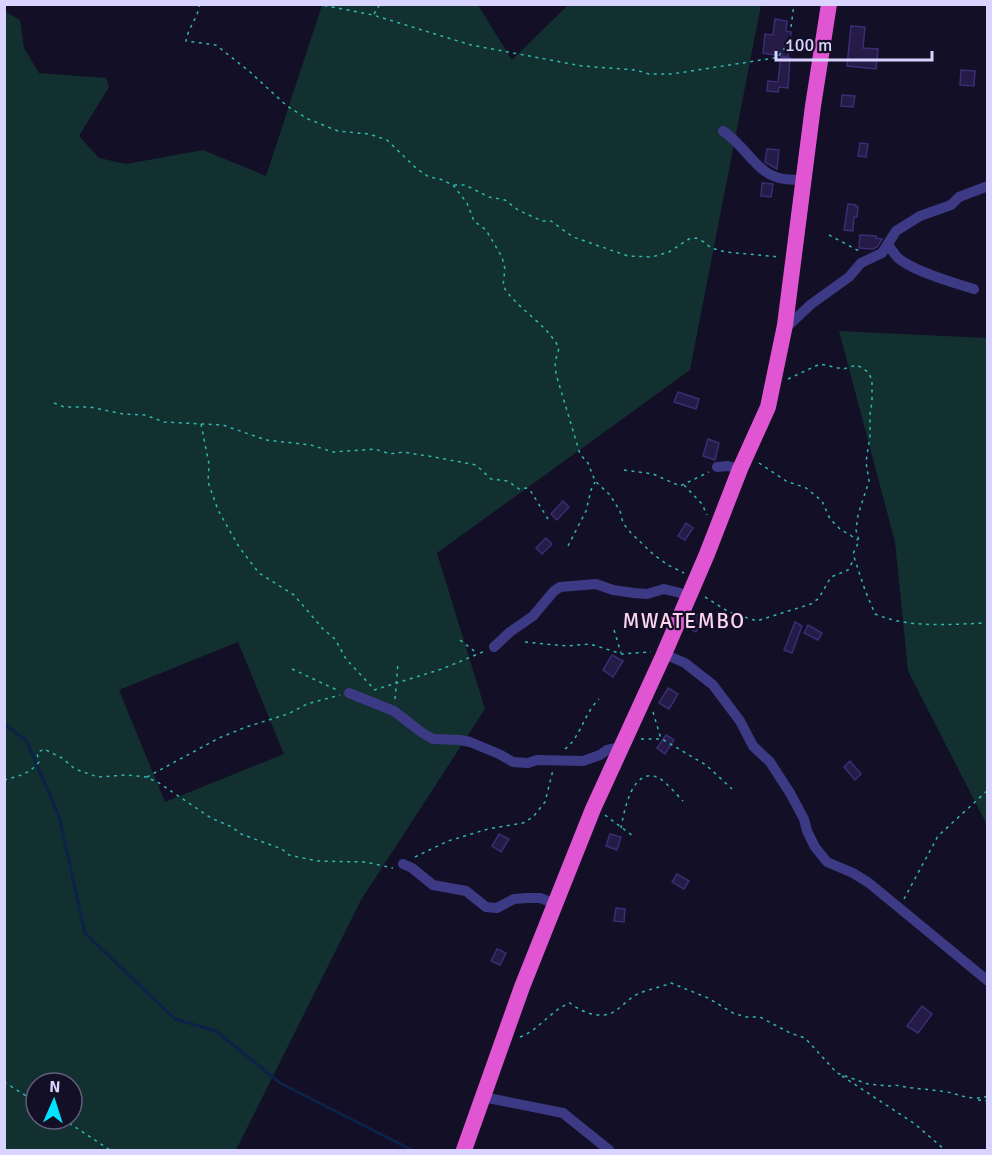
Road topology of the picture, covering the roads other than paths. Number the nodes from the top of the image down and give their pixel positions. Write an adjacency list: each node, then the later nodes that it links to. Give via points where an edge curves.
1 (829, 4): 3 (highway)
2 (723, 131): 3 (street, via 761,169 787,181)
3 (804, 179): 7 (highway)
4 (987, 186): 5 (street, via 920,216 896,231)
5 (888, 245): 6 (street, via 898,258 913,266); 7 (street)
6 (974, 289)
7 (785, 326): 8 (highway, via 768,408)
8 (742, 464): 9 (street); 10 (highway)
9 (717, 468)
10 (692, 588): 11 (street, via 647,594 596,584 560,587 533,616); 12 (highway)
11 (494, 647)
12 (664, 654): 14 (highway); 17 (street, via 685,663 713,685 790,793 815,848 827,862 853,873 900,907)
13 (349, 693): 14 (street, via 394,711 433,739 470,742 513,762 583,761)
14 (622, 744): 16 (highway)
15 (403, 864): 16 (street, via 433,885 466,891 486,907 497,908 514,899 527,898)
16 (556, 904): 18 (highway)
17 (987, 981)
18 (483, 1097): 19 (highway); 20 (street, via 563,1113)
19 (464, 1150)
20 (609, 1150)

